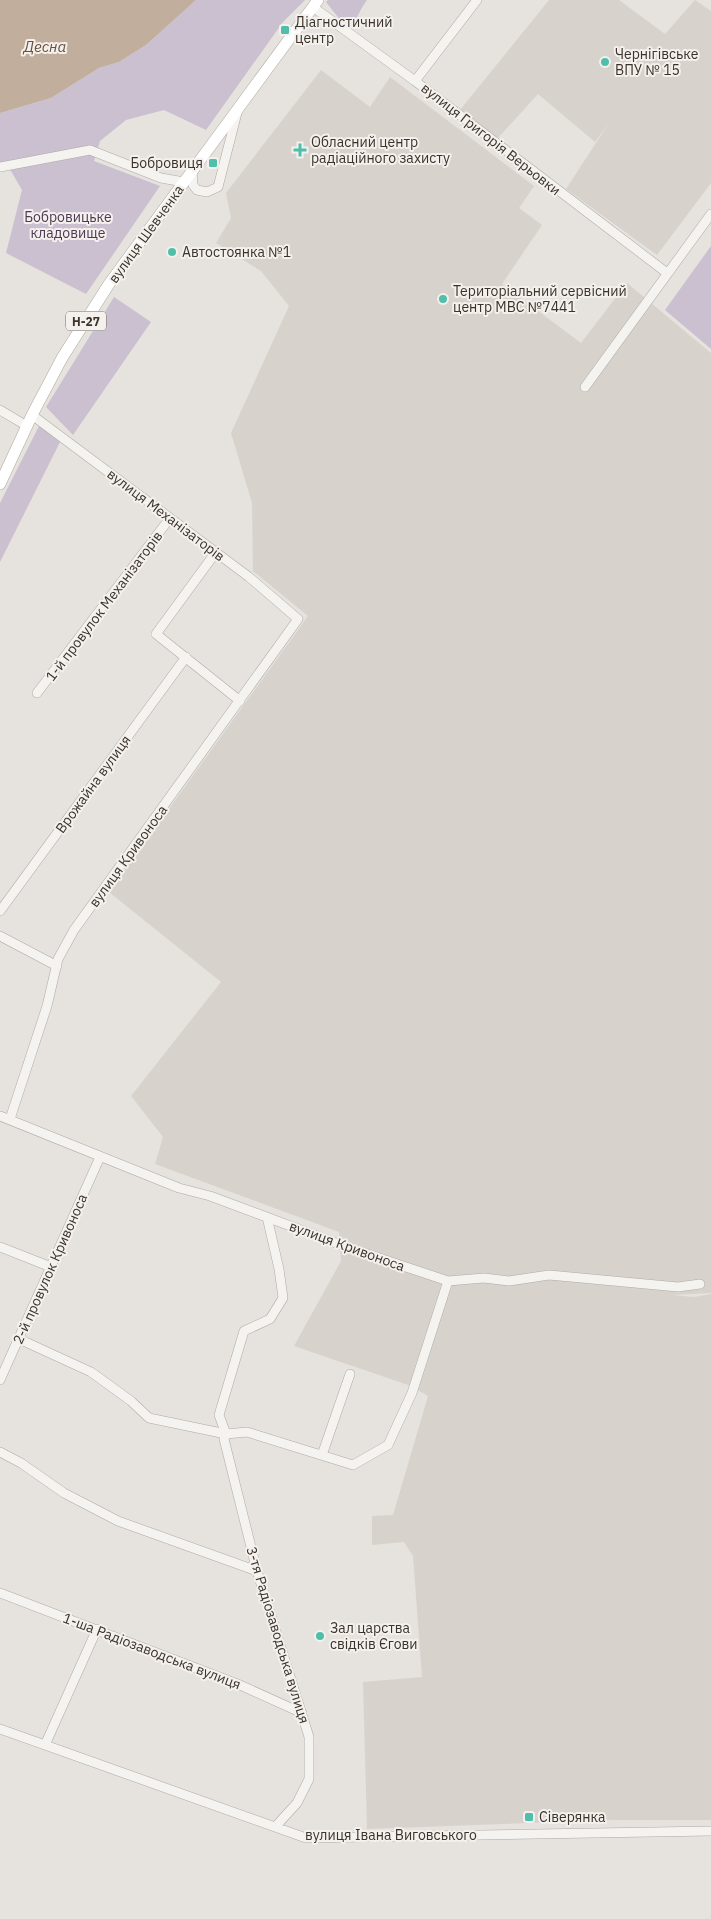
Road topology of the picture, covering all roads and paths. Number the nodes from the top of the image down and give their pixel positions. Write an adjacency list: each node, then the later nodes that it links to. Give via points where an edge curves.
1 (477, 0): 3 (street)
2 (316, 4): 3 (street, вулиця Григорія Верьовки); 4 (main road, вулиця Шевченка / Н-27)
3 (415, 80): 9 (street, вулиця Григорія Верьовки)
4 (238, 110): 6 (main road, вулиця Шевченка / Н-27); 6 (street, via 218,187 207,192 196,190)
5 (0, 166): 7 (street, via 90,150 160,178)
6 (192, 171): 7 (main road, вулиця Шевченка / Н-27)
7 (184, 182): 12 (main road, вулиця Шевченка / Н-27, via 109,284 62,358)
8 (711, 214): 9 (street)
9 (667, 274): 10 (street)
10 (585, 387)
11 (0, 410): 13 (street)
12 (32, 415): 13 (main road, вулиця Шевченка / Н-27); 15 (street, вулиця Механізаторів)
13 (27, 426): 14 (main road, вулиця Шевченка / Н-27)
14 (0, 484)
15 (170, 518): 16 (street, вулиця Механізаторів); 19 (street, 1-й провулок Механізаторів)
16 (216, 552): 17 (street, вулиця Механізаторів); 18 (street, via 156,634)
17 (298, 619): 20 (street, вулиця Кривоноса)
18 (186, 657): 20 (street); 21 (street, Врожайна вулиця)
19 (37, 693)
20 (240, 702): 23 (street, вулиця Кривоноса, via 74,930)
21 (0, 911)
22 (0, 936): 23 (street)
23 (57, 966): 25 (street, вулиця Кривоноса)
24 (0, 1116): 25 (street, вулиця Кривоноса)
25 (10, 1119): 26 (street, вулиця Кривоноса)
26 (100, 1157): 27 (street, вулиця Кривоноса); 29 (street, 2-й провулок Кривоноса)
27 (267, 1217): 30 (street, вулиця Кривоноса); 35 (street, 3-тя Радіозаводська вулиця, via 283,1298 270,1319 244,1330 219,1414)
28 (0, 1248): 29 (street)
29 (51, 1267): 32 (street, 2-й провулок Кривоноса)
30 (448, 1281): 31 (street, вулиця Кривоноса, via 484,1278 510,1281 549,1275 678,1287); 37 (street, via 412,1393 388,1445 353,1465)
31 (700, 1284)
32 (19, 1338): 34 (street, 2-й провулок Кривоноса); 35 (street, via 90,1372 149,1418)
33 (350, 1374): 37 (street)
34 (0, 1380)
35 (226, 1434): 37 (street, via 247,1432); 38 (street, 3-тя Радіозаводська вулиця, via 224,1439 233,1480)
36 (0, 1452): 38 (street, via 64,1493 118,1521)
37 (322, 1455)
38 (257, 1571): 41 (street, 3-тя Радіозаводська вулиця)
39 (0, 1592): 40 (street, 1-ша Радіозаводська вулиця)
40 (96, 1629): 41 (street, 1-ша Радіозаводська вулиця, via 240,1685); 43 (street)
41 (302, 1713): 44 (street, 3-тя Радіозаводська вулиця, via 309,1737 309,1779 297,1803)
42 (0, 1729): 43 (street, вулиця Івана Виговського)
43 (45, 1745): 44 (street, вулиця Івана Виговського)
44 (275, 1827): 45 (street, вулиця Івана Виговського, via 306,1838)
45 (711, 1832)

